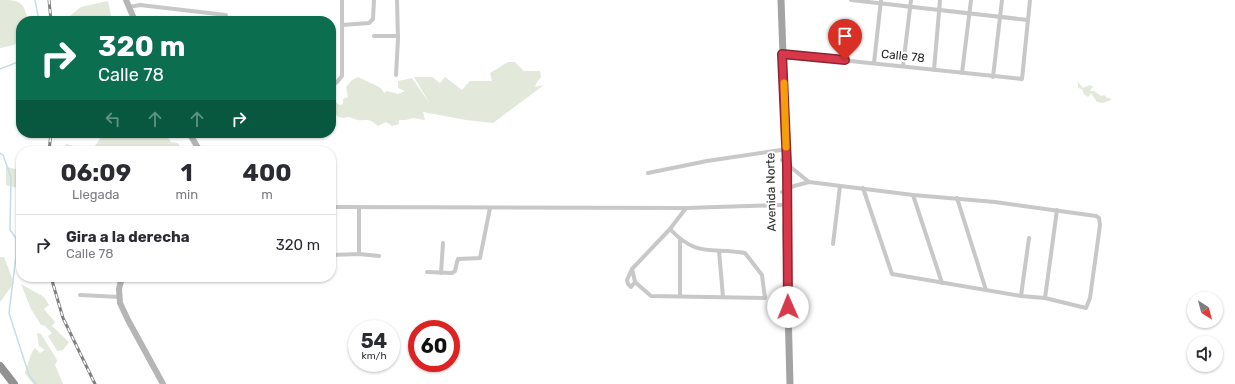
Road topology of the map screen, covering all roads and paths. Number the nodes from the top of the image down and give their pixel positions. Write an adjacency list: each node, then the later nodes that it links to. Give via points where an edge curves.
1 (126, 0): 15 (street)
2 (342, 0): 22 (street)
3 (374, 0): 22 (street, via 372,22)
4 (397, 0): 25 (street)
5 (777, 0): 35 (main road, Avenida Norte)
6 (781, 0): 26 (main road, Avenida Norte)
7 (851, 0): 13 (street)
8 (911, 0): 14 (street)
9 (940, 0): 16 (street)
10 (971, 0): 17 (street)
11 (1002, 0): 19 (street)
12 (1030, 0): 21 (street)
13 (881, 1): 14 (street); 28 (street)
14 (910, 6): 16 (street); 29 (street)
15 (129, 7): 18 (street, via 140,5); 20 (street)
16 (939, 10): 17 (street); 30 (street)
17 (969, 13): 19 (street); 31 (street)
18 (226, 15)
19 (999, 15): 21 (street); 33 (street)
20 (133, 16)
21 (1028, 20): 33 (street, Calle 78, via 1022,79)
22 (342, 25): 34 (street, via 342,76)
23 (847, 32): 27 (street)
24 (374, 36): 25 (street)
25 (398, 36): 32 (street)
26 (782, 54): 27 (street, Calle 78); 36 (main road, Avenida Norte)
27 (845, 60): 28 (street, Calle 78)
28 (874, 63): 29 (street, Calle 78)
29 (903, 66): 30 (street, Calle 78)
30 (934, 70): 31 (street, Calle 78)
31 (962, 73): 33 (street, Calle 78)
32 (396, 75)
33 (993, 77)
34 (336, 83)
35 (782, 150): 36 (main road, Avenida Norte); 37 (street)
36 (784, 163): 38 (street); 41 (main road, Avenida Norte)
37 (648, 173)
38 (809, 182): 39 (street); 41 (street)
39 (840, 186): 40 (street); 54 (street)
40 (863, 188): 42 (street); 64 (street, via 892,274)
41 (784, 191): 44 (main road, Avenida Norte); 76 (main road, Avenida Norte)
42 (913, 194): 43 (street); 64 (street)
43 (957, 198): 49 (street); 65 (street)
44 (782, 205): 48 (street); 75 (main road, Avenida Norte)
45 (336, 207): 46 (street)
46 (359, 207): 47 (street); 56 (street)
47 (490, 208): 48 (street); 61 (street, via 480,257 460,259 453,273)
48 (686, 208): 50 (street)
49 (1057, 210): 71 (street); 71 (street, via 1096,216 1099,218 1100,226 1090,298 1086,308)
50 (670, 229): 52 (street); 59 (street)
51 (1029, 238): 68 (street)
52 (680, 240): 55 (street, via 704,251); 67 (street)
53 (443, 243): 61 (street)
54 (833, 244)
55 (719, 251): 70 (street); 70 (street, via 745,253 762,275 764,298)
56 (359, 254): 57 (street); 58 (street)
57 (336, 255)
58 (379, 256)
59 (632, 269): 63 (street); 63 (street, via 627,280 631,286)
60 (426, 272): 61 (street)
61 (441, 272)
62 (121, 282): 69 (street)
63 (635, 282): 67 (street, via 651,296)
64 (942, 283): 65 (street)
65 (986, 290): 68 (street)
66 (80, 295): 69 (street)
67 (680, 296): 70 (street)
68 (1021, 296): 71 (street)
69 (120, 297): 74 (street, via 128,320)
70 (723, 297)
71 (1045, 298)
72 (0, 366): 73 (highway)
73 (14, 384)
74 (162, 384)
75 (786, 384)
76 (790, 384)

